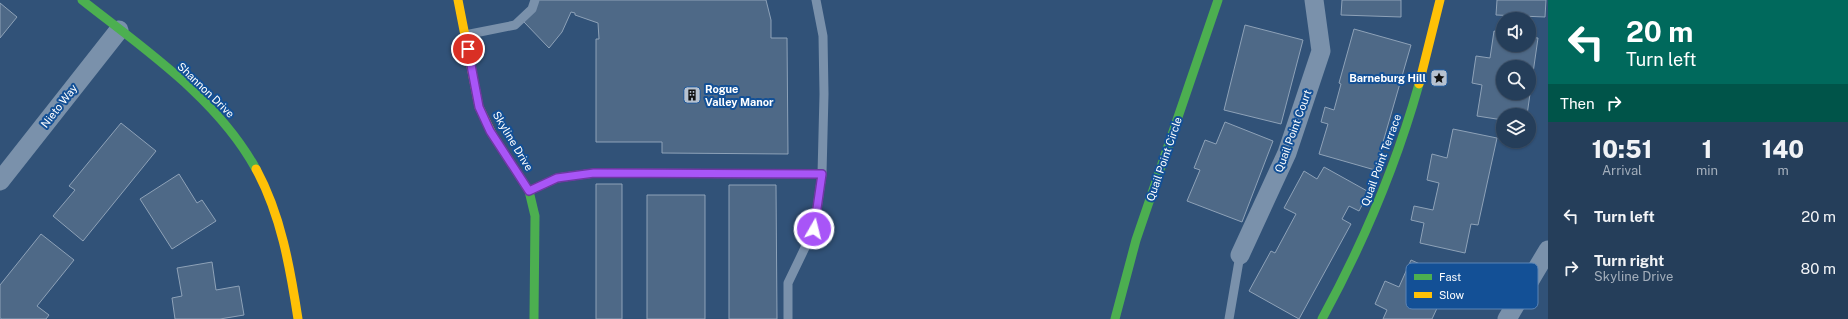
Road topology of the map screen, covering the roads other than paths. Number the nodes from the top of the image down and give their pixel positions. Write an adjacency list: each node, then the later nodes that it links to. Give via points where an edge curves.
1 (82, 0): 8 (street, Shannon Drive)
2 (458, 0): 9 (street, Skyline Drive)
3 (535, 0): 9 (lane, via 532,9 515,25)
4 (816, 0): 10 (lane, via 823,36)
5 (1218, 0): 20 (street, Quail Point Circle, via 1136,240)
6 (1314, 0): 14 (street, Quail Point Court, via 1321,51 1287,153)
7 (1440, 0): 22 (street, Quail Point Terrace, via 1408,126 1365,236)
8 (119, 30): 11 (street, Nieto Way); 17 (street, Shannon Drive, via 208,106 231,131 248,155 264,183 277,219)
9 (465, 35): 12 (street, Skyline Drive, via 479,107 490,131)
10 (822, 174): 12 (lane, via 594,173 557,178); 19 (lane, via 814,229 788,283)
11 (0, 181)
12 (529, 191): 18 (street, Skyline Drive, via 534,216)
13 (1548, 250): 15 (street)
14 (1240, 255): 21 (lane)
15 (1538, 267)
16 (1513, 309): 23 (street)
17 (298, 319)
18 (534, 319)
19 (788, 319)
20 (1115, 319)
21 (1229, 319)
22 (1322, 319)
23 (1507, 319)

